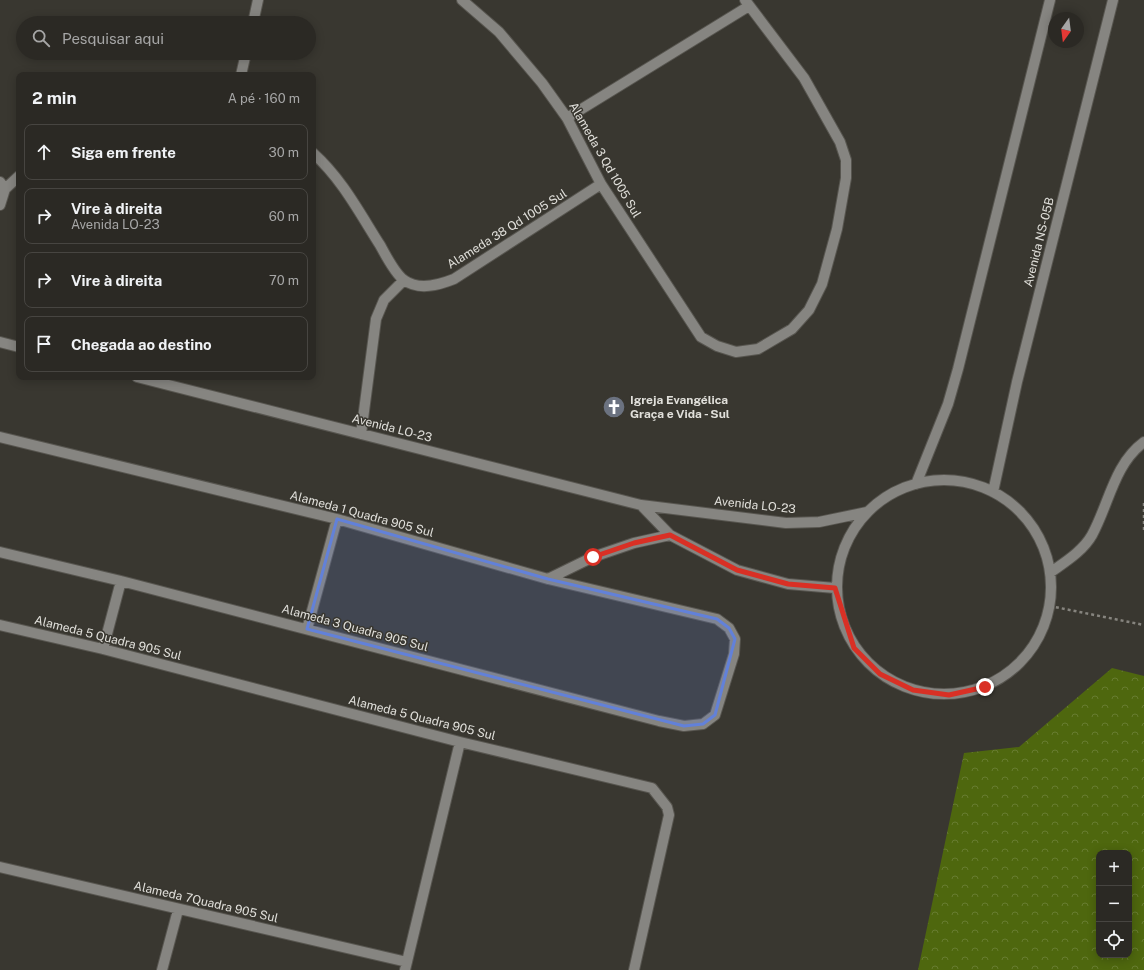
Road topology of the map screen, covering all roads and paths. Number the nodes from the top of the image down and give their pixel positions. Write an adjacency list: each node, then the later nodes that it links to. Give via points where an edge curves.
1 (258, 0): 6 (street)
2 (462, 0): 9 (street, Alameda 3 Qd 1005 Sul, via 499,32 542,83)
3 (1050, 0): 22 (street, via 958,369 948,404)
4 (1113, 0): 23 (street, Avenida NS-05B, via 1017,382)
5 (747, 3): 9 (street); 12 (street, Alameda 3 Qd 1005 Sul, via 804,78 836,135 846,160 846,178 837,229 822,284 809,310 792,329 758,349 736,352 716,346 701,337)
6 (255, 16)
7 (244, 60): 8 (street)
8 (242, 72)
9 (567, 118): 12 (street, Alameda 3 Qd 1005 Sul)
10 (316, 156): 15 (street, via 346,189)
11 (16, 178): 13 (street)
12 (601, 184): 15 (street, Alameda 38 Qd 1005 Sul, via 454,279 438,285 422,286)
13 (3, 185): 14 (street)
14 (0, 205)
15 (404, 280): 19 (street, via 384,300 376,318)
16 (0, 342): 17 (street)
17 (16, 346)
18 (149, 380): 19 (street, Avenida LO-23)
19 (361, 434): 25 (street, Avenida LO-23)
20 (0, 437): 27 (street, Alameda 1 Quadra 905 Sul)
21 (1144, 442): 31 (street, via 1124,462 1092,536 1073,557)
22 (916, 484): 23 (street, via 942,480 968,483); 26 (street, via 889,494)
23 (993, 492): 31 (street, via 1021,512 1029,523 1041,540)
24 (1144, 503): 28 (path)
25 (641, 505): 26 (street, Avenida LO-23, via 786,523 819,522); 29 (street)
26 (866, 512): 34 (street, via 846,542)
27 (337, 519): 32 (street, Alameda 1 Quadra 905 Sul); 38 (street)
28 (1144, 532)
29 (670, 535): 32 (street, via 634,543 593,557); 34 (street, via 737,570 788,584)
30 (0, 552): 33 (street, Alameda 3 Quadra 905 Sul)
31 (1051, 572): 35 (street)
32 (548, 579): 40 (street, Alameda 1 Quadra 905 Sul, via 717,619 729,628 735,639 734,654 715,715)
33 (121, 581): 38 (street, Alameda 3 Quadra 905 Sul); 39 (street)
34 (835, 588): 35 (street, via 854,648 880,674 913,690 949,695 985,687 1016,669 1038,640)
35 (1050, 606): 37 (path)
36 (0, 624): 39 (street, Alameda 5 Quadra 905 Sul)
37 (1144, 625)
38 (307, 629): 40 (street, Alameda 3 Quadra 905 Sul, via 660,722 684,726)
39 (103, 649): 41 (street, Alameda 5 Quadra 905 Sul)
40 (704, 724)
41 (460, 742): 44 (street); 46 (street, Alameda 5 Quadra 905 Sul, via 652,788 658,794 669,815)
42 (0, 867): 43 (street, Alameda 7Quadra 905 Sul)
43 (178, 910): 44 (street, Alameda 7Quadra 905 Sul); 45 (street)
44 (406, 966)
45 (162, 970)
46 (634, 970)

